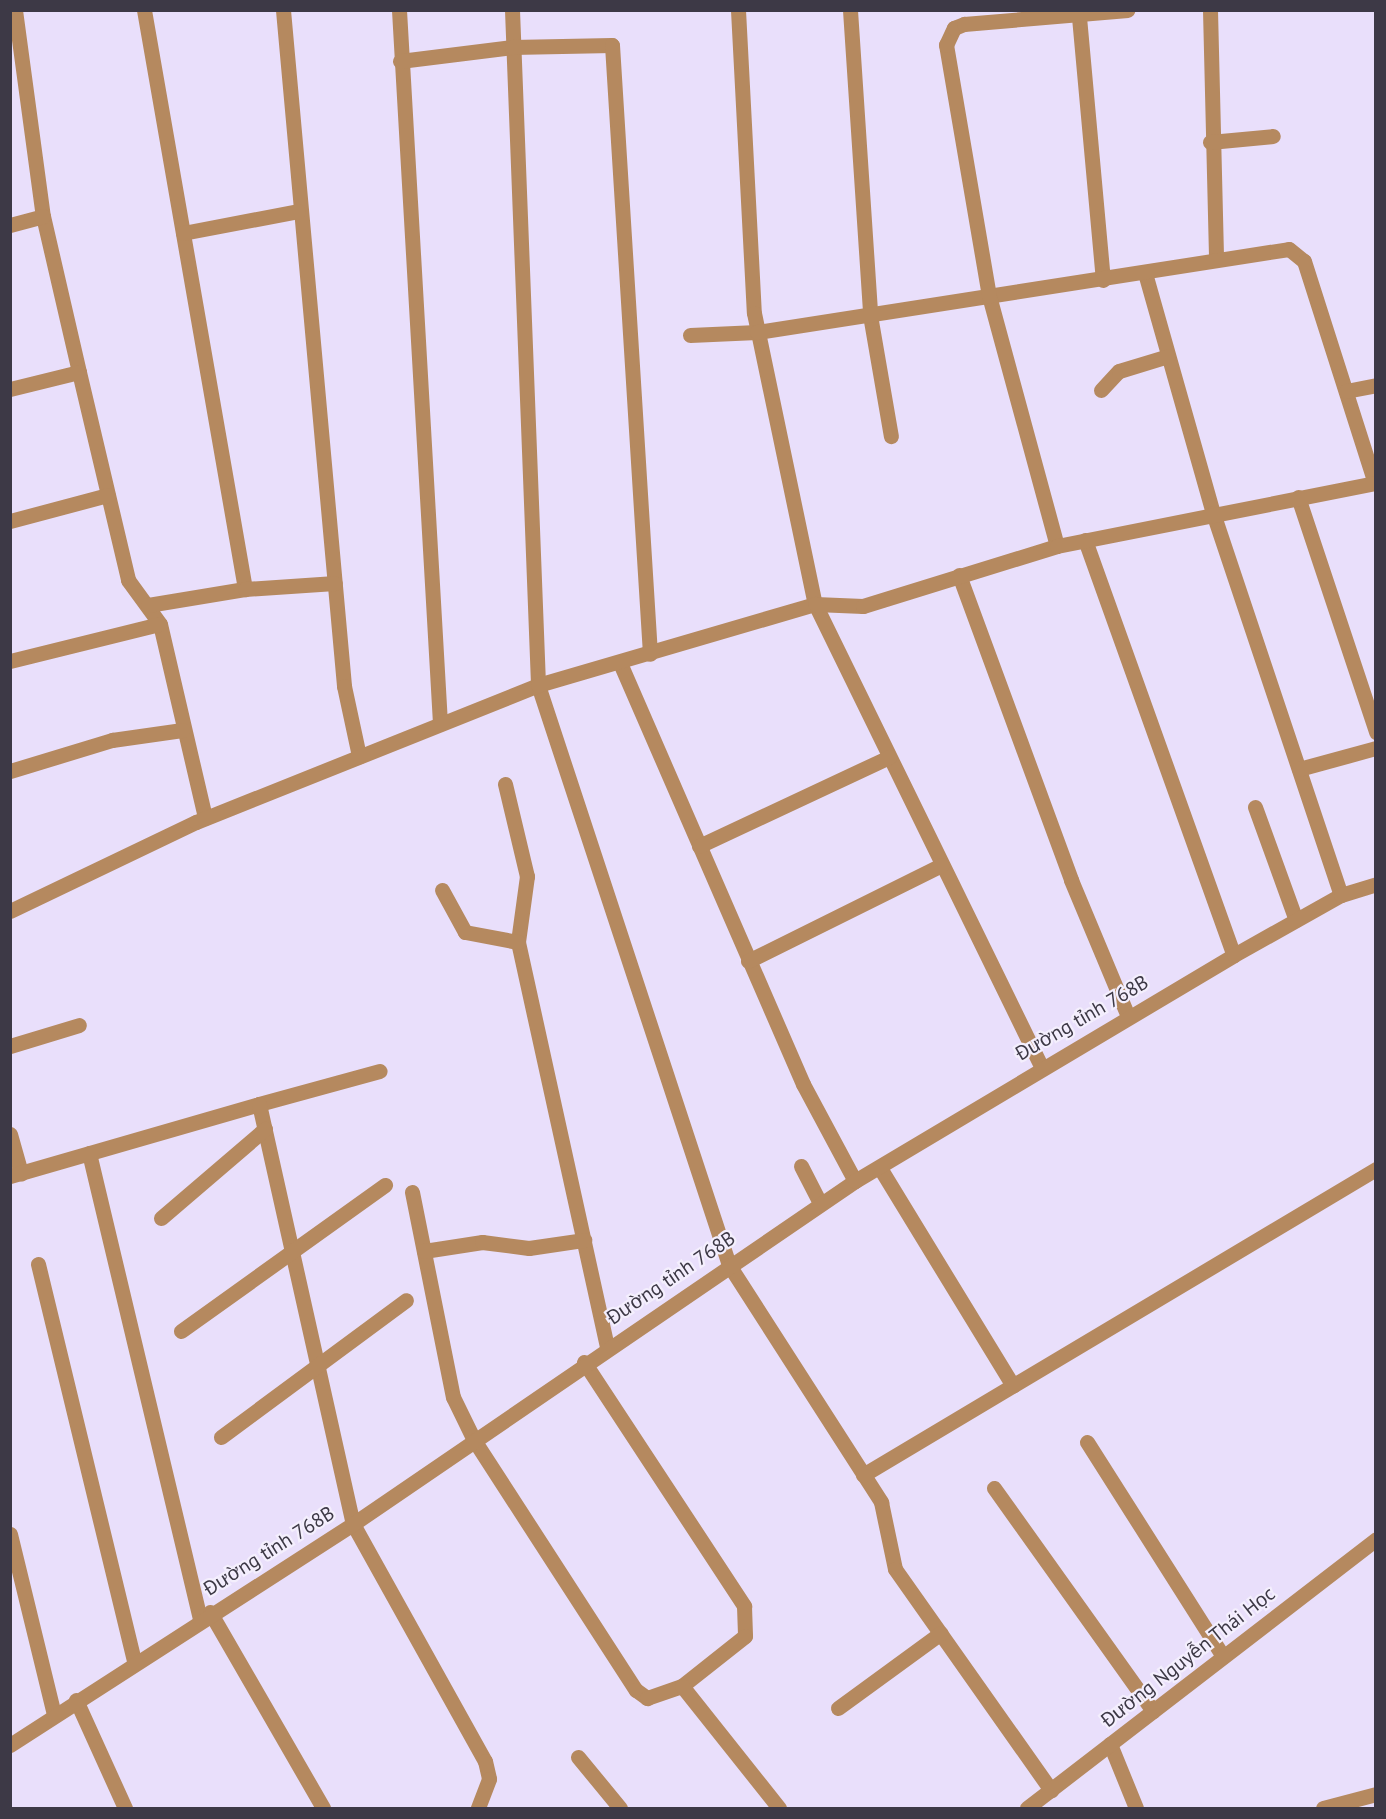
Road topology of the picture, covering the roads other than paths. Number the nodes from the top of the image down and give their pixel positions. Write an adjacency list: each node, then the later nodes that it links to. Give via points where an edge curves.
1 (15, 10): 14 (street)
2 (144, 10): 20 (street)
3 (283, 10): 17 (street)
4 (399, 10): 13 (street)
5 (512, 10): 12 (street)
6 (738, 10): 26 (street)
7 (850, 10): 25 (street)
8 (1127, 10): 11 (street)
9 (1210, 10): 16 (street)
10 (989, 16): 11 (street); 24 (street, via 954,28 946,45)
11 (1079, 17): 23 (street)
12 (512, 47): 13 (street); 48 (street, via 612,45); 51 (street)
13 (400, 61): 52 (street)
14 (18, 85): 18 (street)
15 (1273, 136): 16 (street)
16 (1210, 142): 21 (street)
17 (298, 211): 20 (street); 43 (street)
18 (43, 216): 19 (street); 29 (street)
19 (10, 225)
20 (183, 233): 44 (street)
21 (1216, 258): 22 (street); 33 (street, via 1289,249 1300,255)
22 (1145, 273): 23 (street); 28 (street)
23 (1103, 280): 24 (street)
24 (989, 297): 25 (street); 41 (street)
25 (870, 315): 26 (street); 34 (street)
26 (757, 332): 27 (street); 45 (street)
27 (690, 335)
28 (1168, 356): 32 (street, via 1119,371); 38 (street)
29 (79, 372): 31 (street); 36 (street)
30 (1376, 385): 33 (street)
31 (10, 389)
32 (1101, 390)
33 (1346, 392): 35 (street)
34 (891, 436)
35 (1375, 483): 37 (street)
36 (108, 495): 39 (street); 46 (street, via 130,587)
37 (1298, 496): 38 (street); 54 (street)
38 (1213, 513): 40 (street); 58 (street)
39 (10, 521)
40 (1085, 540): 41 (street); 71 (street)
41 (1057, 546): 42 (street)
42 (959, 575): 45 (street, via 863,606); 73 (street, via 1071,880)
43 (335, 583): 44 (street); 56 (street, via 344,686)
44 (245, 589): 46 (street)
45 (815, 604): 48 (street); 57 (street)
46 (148, 605): 47 (street)
47 (160, 624): 49 (street); 53 (street)
48 (650, 654): 50 (street)
49 (10, 661)
50 (620, 663): 51 (street); 63 (street)
51 (538, 685): 52 (street); 95 (street)
52 (440, 724): 56 (street)
53 (182, 730): 59 (street, via 112,740); 62 (street)
54 (1376, 732)
55 (1376, 748): 58 (street)
56 (359, 756): 62 (street)
57 (889, 757): 63 (street); 64 (street)
58 (1299, 769): 67 (street)
59 (10, 771)
60 (505, 784): 70 (street, via 526,876)
61 (1255, 807): 69 (street)
62 (205, 818): 68 (street)
63 (699, 846): 72 (street)
64 (941, 865): 72 (street); 76 (street)
65 (1376, 884): 67 (street, Đường tỉnh 768B)
66 (442, 890): 70 (street, via 465,932)
67 (1341, 895): 69 (street, Đường tỉnh 768B)
68 (10, 911)
69 (1296, 920): 71 (street, Đường tỉnh 768B)
70 (518, 942): 91 (street)
71 (1234, 954): 73 (street, Đường tỉnh 768B)
72 (748, 961): 86 (street)
73 (1128, 1016): 76 (street, Đường tỉnh 768B)
74 (79, 1025): 75 (street)
75 (10, 1046)
76 (1041, 1065): 83 (street, Đường tỉnh 768B)
77 (380, 1071): 78 (street)
78 (259, 1104): 79 (street); 81 (street)
79 (265, 1129): 90 (street); 92 (street)
80 (10, 1134): 85 (street)
81 (89, 1153): 85 (street); 110 (street)
82 (801, 1166): 89 (street)
83 (880, 1168): 86 (street, Đường tỉnh 768B); 101 (street)
84 (1376, 1169): 101 (street)
85 (16, 1174)
86 (855, 1181): 89 (street, Đường tỉnh 768B)
87 (385, 1185): 92 (street)
88 (412, 1192): 93 (street)
89 (820, 1203): 95 (street, Đường tỉnh 768B)
90 (161, 1218)
91 (584, 1240): 93 (street, via 529,1248 482,1242); 98 (street)
92 (292, 1249): 97 (street); 100 (street)
93 (424, 1251): 103 (street, via 453,1397)
94 (38, 1264): 113 (street)
95 (729, 1265): 98 (street, Đường tỉnh 768B); 105 (street)
96 (406, 1300): 100 (street)
97 (181, 1331)
98 (607, 1346): 99 (street, Đường tỉnh 768B)
99 (584, 1362): 103 (street, Đường tỉnh 768B); 114 (street, via 744,1606 745,1636)
100 (318, 1366): 102 (street); 107 (street)
101 (1013, 1386): 105 (street)
102 (221, 1437)
103 (474, 1440): 107 (street, Đường tỉnh 768B); 114 (street, via 636,1690 647,1698)
104 (1087, 1442): 112 (street)
105 (863, 1475): 111 (street, via 886,1514 895,1569)
106 (994, 1488): 117 (street)
107 (352, 1524): 110 (street, Đường tỉnh 768B); 126 (street, via 485,1761 489,1779)
108 (10, 1534): 118 (street)
109 (1376, 1539): 112 (street, Đường Nguyễn Thái Học)
110 (205, 1615): 113 (street, Đường tỉnh 768B); 125 (street)
111 (941, 1633): 116 (street); 122 (street)
112 (1223, 1656): 117 (street, Đường Nguyễn Thái Học)
113 (134, 1661): 115 (street, Đường tỉnh 768B)
114 (681, 1686): 128 (street)
115 (76, 1701): 118 (street, Đường tỉnh 768B); 124 (street)
116 (838, 1708)
117 (1153, 1711): 119 (street, Đường Nguyễn Thái Học)
118 (54, 1715): 120 (street, Đường tỉnh 768B)
119 (1110, 1744): 122 (street, Đường Nguyễn Thái Học); 130 (street)
120 (10, 1745)
121 (579, 1757): 127 (street)
122 (1051, 1790): 129 (street, Đường Nguyễn Thái Học)
123 (1376, 1794): 131 (street)
124 (125, 1809)
125 (323, 1809)
126 (478, 1809)
127 (620, 1809)
128 (779, 1809)
129 (1027, 1809)
130 (1136, 1809)
131 (1323, 1809)

